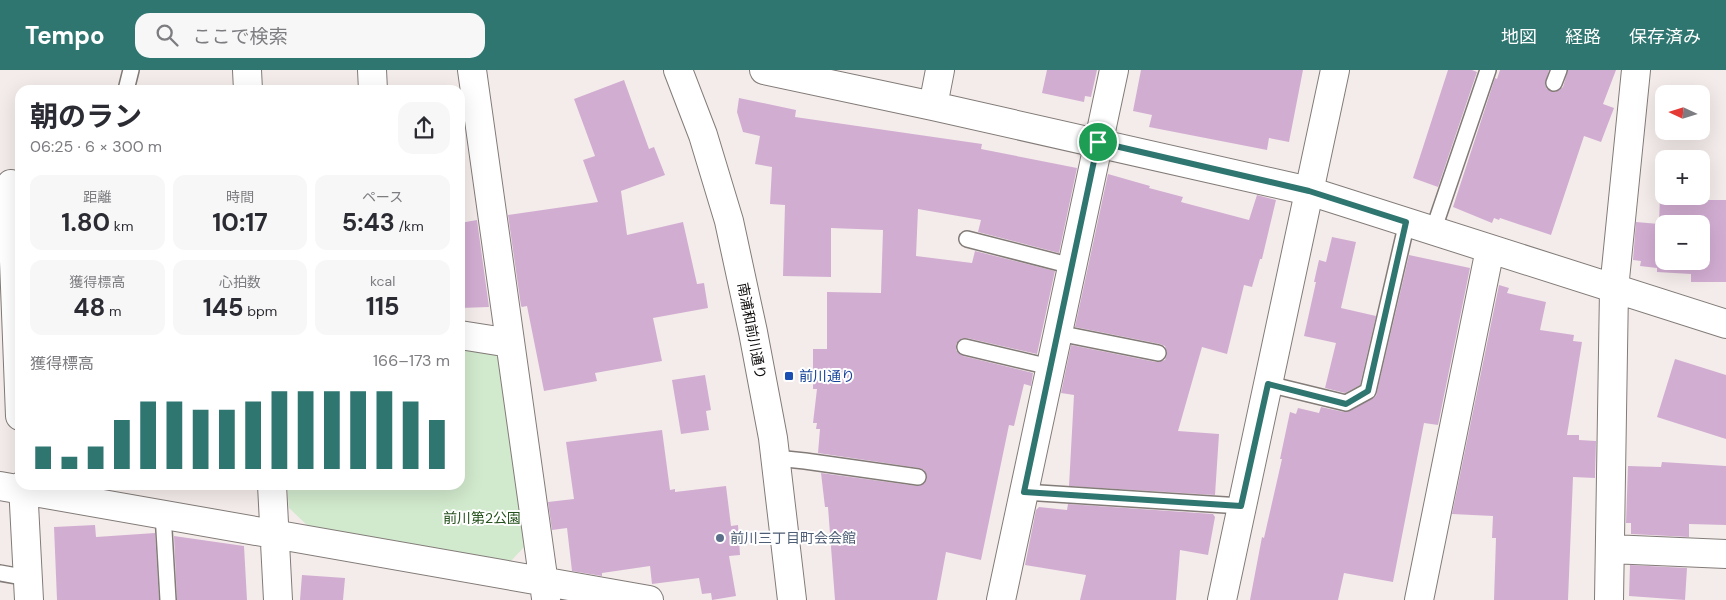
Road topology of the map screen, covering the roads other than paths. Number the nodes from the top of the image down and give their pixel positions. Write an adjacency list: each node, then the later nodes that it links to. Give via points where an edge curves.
1 (131, 70): 12 (lane)
2 (247, 70): 13 (street)
3 (372, 70): 14 (street)
4 (472, 70): 29 (street)
5 (678, 70): 34 (street, 南浦和前川通り, via 703,135 729,221 754,332)
6 (765, 70): 15 (street)
7 (940, 70): 15 (street)
8 (1114, 70): 16 (street)
9 (1335, 70): 18 (street)
10 (1488, 70): 20 (lane)
11 (1633, 71): 24 (street)
12 (127, 85)
13 (248, 85)
14 (373, 85)
15 (933, 106): 16 (street)
16 (1098, 142): 18 (street); 23 (street)
17 (10, 184): 25 (street)
18 (1309, 191): 19 (street); 33 (street)
19 (1406, 222): 20 (street); 33 (lane, via 1368,391 1346,404)
20 (1433, 231): 22 (street)
21 (967, 239): 23 (lane)
22 (1490, 249): 24 (street); 54 (street)
23 (1072, 266): 27 (street)
24 (1614, 289): 26 (street); 43 (street)
25 (15, 300)
26 (1726, 324)
27 (1058, 333): 31 (lane); 32 (street)
28 (465, 335): 29 (street)
29 (510, 343): 47 (street)
30 (965, 347): 32 (lane)
31 (1158, 353)
32 (1050, 367): 39 (street)
33 (1268, 384): 40 (street)
34 (776, 458): 35 (lane); 51 (street, 南浦和前川通り)
35 (918, 477)
36 (16, 490): 46 (street)
37 (37, 490): 41 (street)
38 (272, 490): 42 (street)
39 (1024, 492): 40 (lane); 52 (street)
40 (1241, 506): 53 (street)
41 (162, 513): 42 (street); 48 (lane)
42 (275, 533): 47 (street); 49 (street)
43 (1610, 549): 44 (street); 55 (street)
44 (1726, 554)
45 (0, 573): 46 (lane)
46 (28, 589)
47 (545, 591): 50 (street)
48 (168, 600)
49 (278, 600)
50 (649, 600)
51 (792, 600)
52 (1001, 600)
53 (1222, 600)
54 (1419, 600)
55 (1609, 600)

